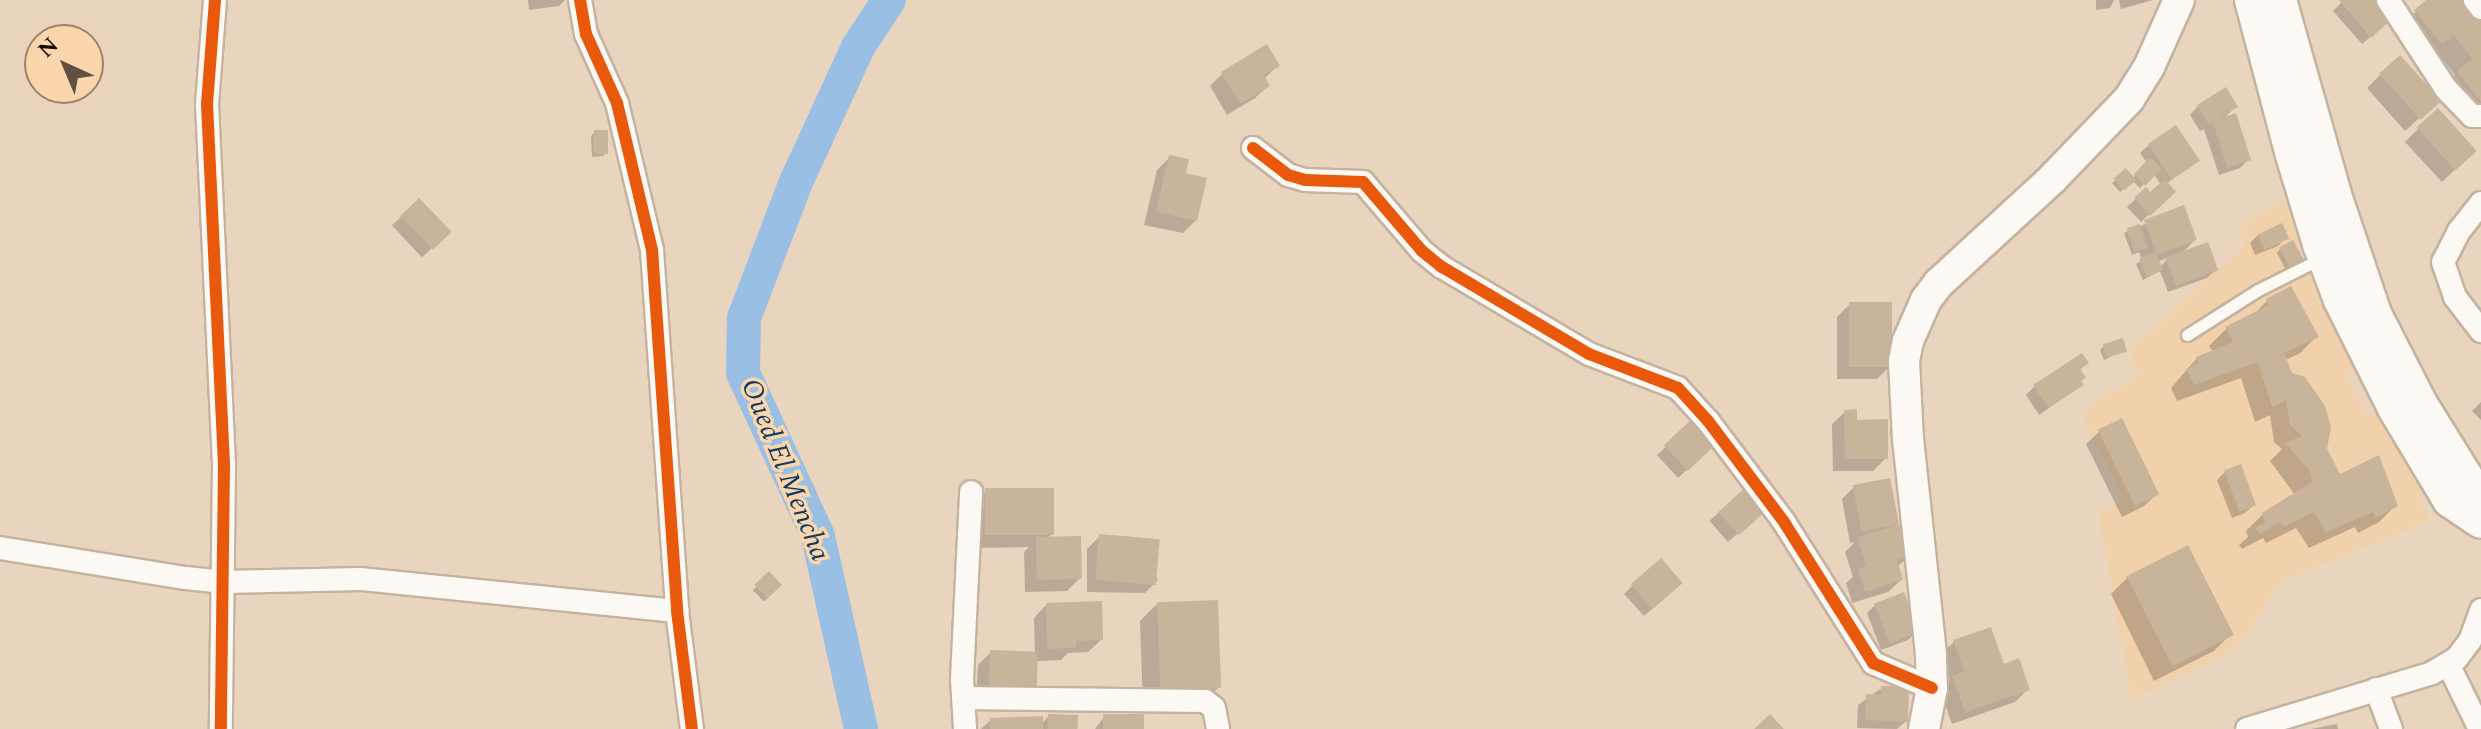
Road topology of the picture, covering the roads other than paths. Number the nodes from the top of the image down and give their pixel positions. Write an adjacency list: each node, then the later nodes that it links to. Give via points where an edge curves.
1 (215, 0): 18 (street, via 207,104 215,209)
2 (580, 0): 20 (street, via 586,34 617,103 652,250)
3 (2179, 0): 22 (main road, via 2129,99 1939,283 1908,341 1908,440)
4 (2251, 0): 12 (main road, via 2262,50)
5 (2279, 0): 12 (main road)
6 (2388, 0): 9 (street, via 2446,89 2472,116)
7 (2475, 0): 8 (street)
8 (2481, 8)
9 (2481, 116)
10 (1253, 148): 22 (street, via 1288,175 1363,182 1442,267 1589,354 1678,388 1784,522 1873,663)
11 (2481, 203): 13 (street, via 2443,262 2455,297)
12 (2337, 251): 14 (lane, via 2258,290); 16 (main road, via 2469,483)
13 (2481, 331)
14 (2187, 335)
15 (971, 492): 24 (street)
16 (2481, 520)
17 (0, 548): 18 (street)
18 (224, 582): 20 (street, via 374,580); 26 (street)
19 (2481, 610): 21 (street, via 2470,641)
20 (677, 611): 27 (street)
21 (2448, 664): 23 (street); 33 (street)
22 (1932, 688): 30 (main road)
23 (2376, 689): 25 (street); 32 (street)
24 (963, 698): 28 (street); 29 (street, via 1205,701 1214,708)
25 (2271, 726): 31 (street)
26 (221, 729)
27 (692, 729)
28 (965, 729)
29 (1218, 729)
30 (1924, 729)
31 (2247, 729)
32 (2391, 729)
33 (2480, 729)

